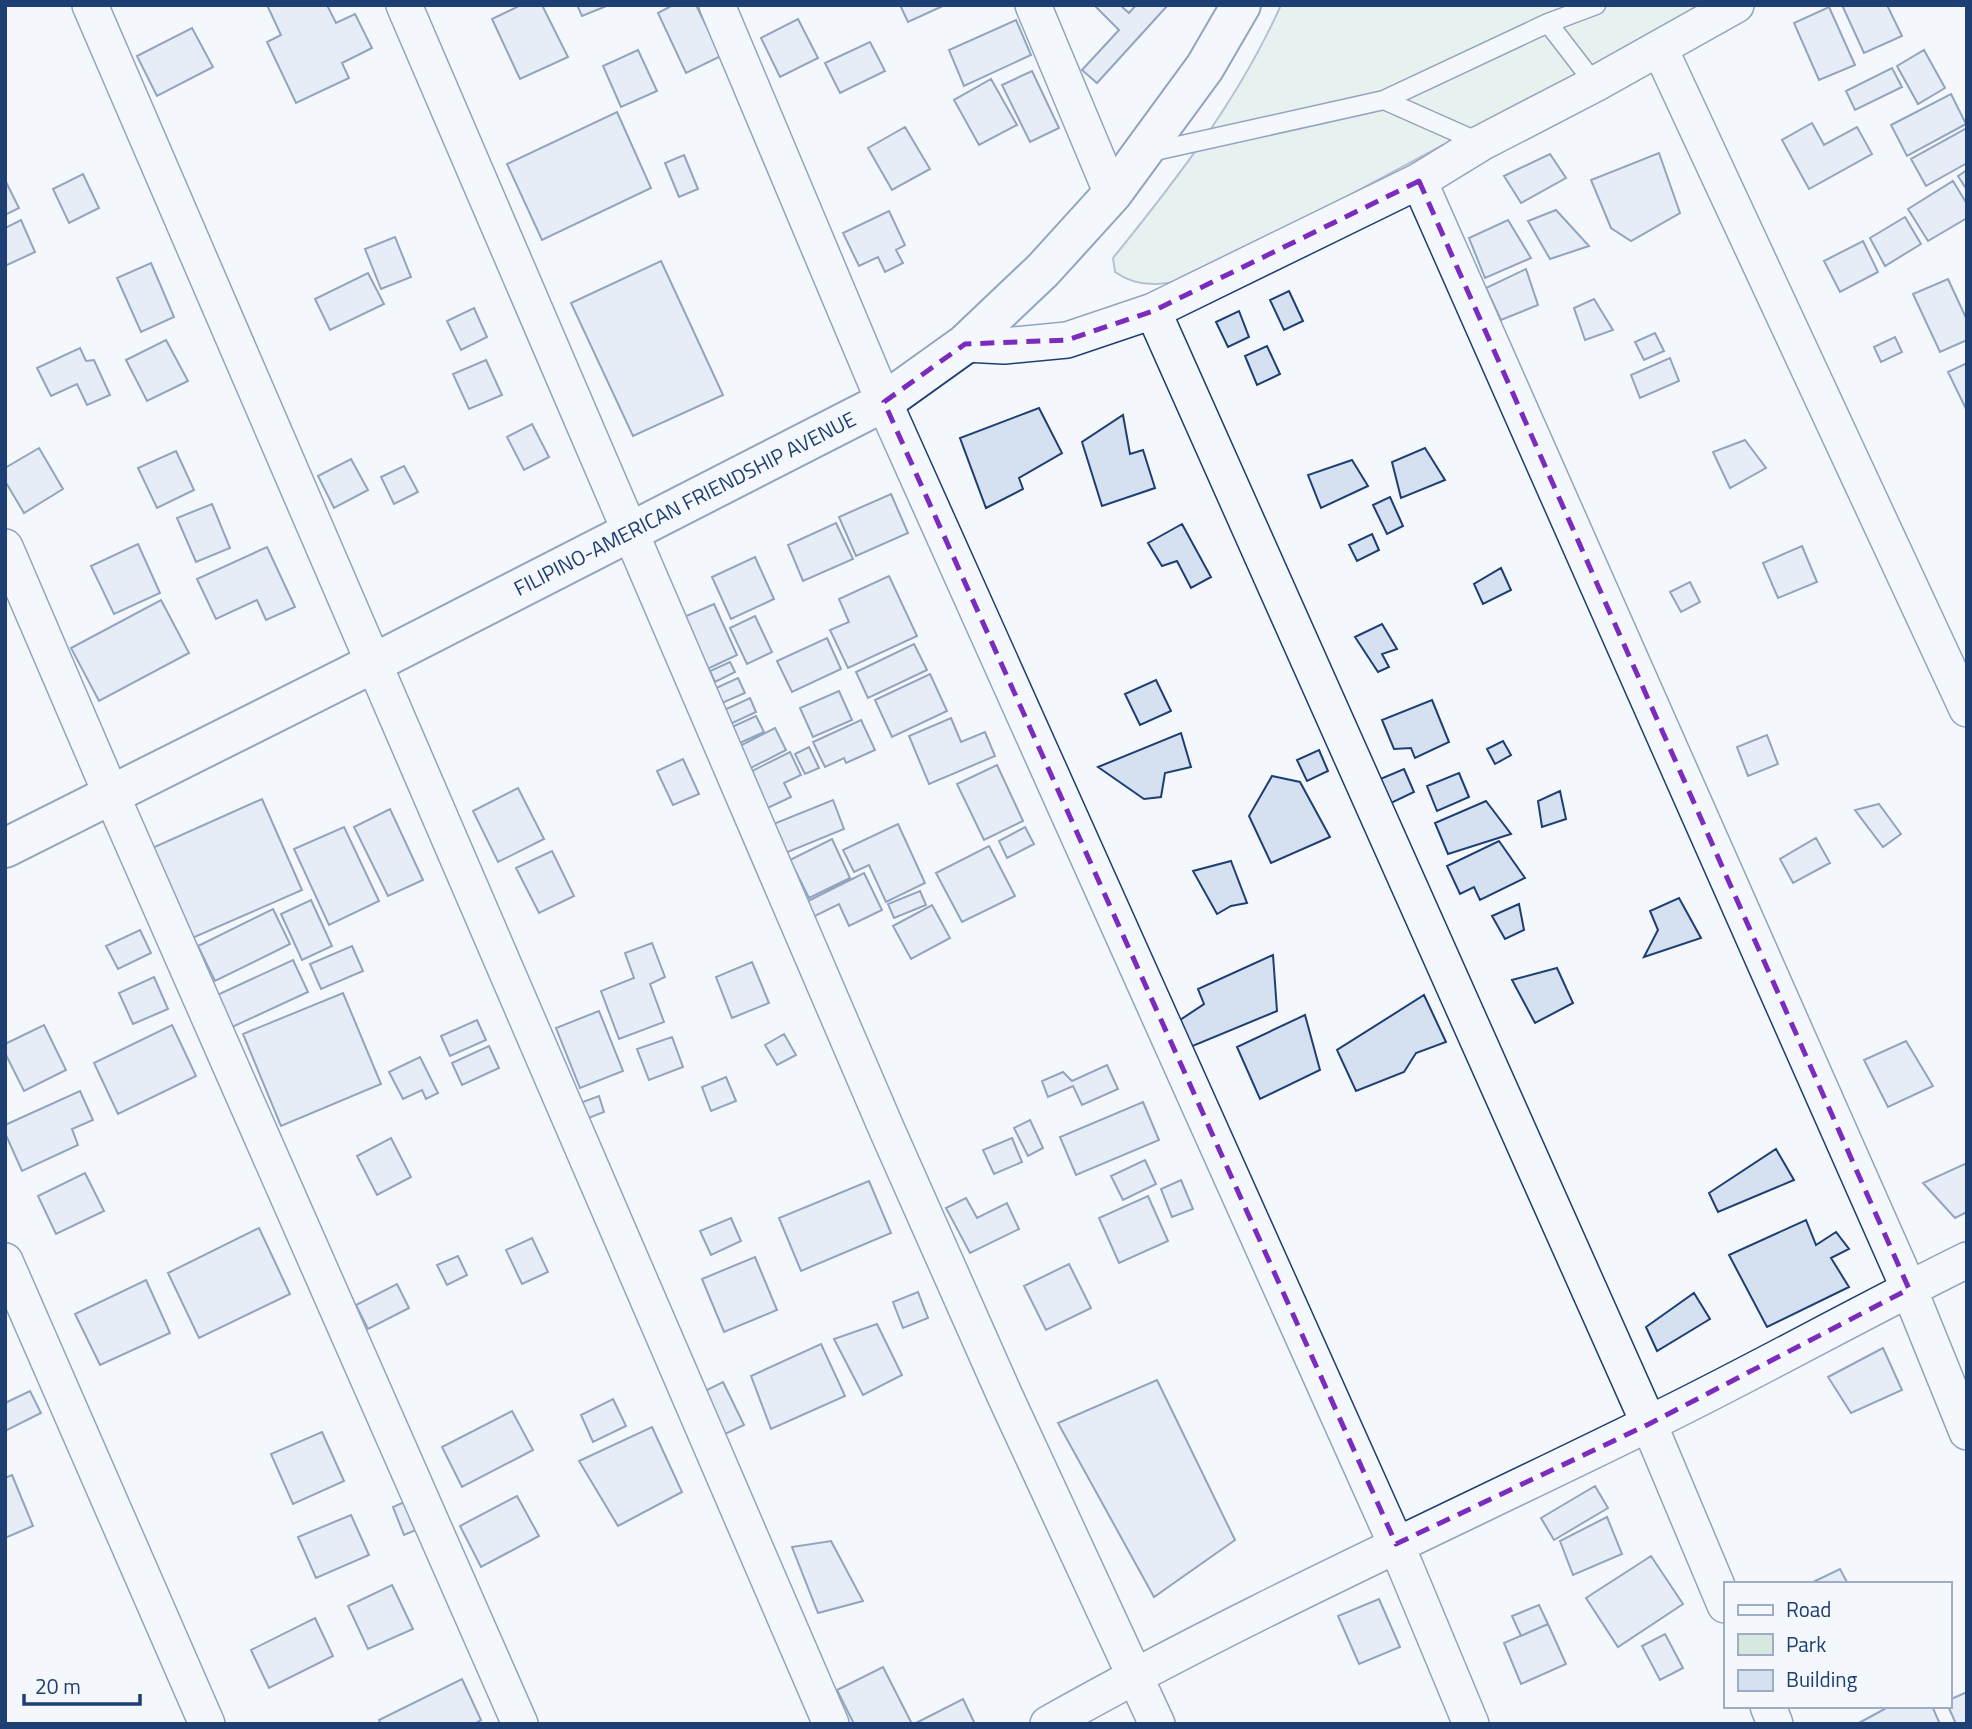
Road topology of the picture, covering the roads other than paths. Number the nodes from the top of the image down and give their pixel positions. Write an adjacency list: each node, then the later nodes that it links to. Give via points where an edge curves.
1 (90, 5): 21 (street)
2 (404, 5): 19 (street)
3 (718, 5): 18 (street)
4 (1033, 5): 15 (street)
5 (1241, 5): 13 (main road, FILIPINO-AMERICAN FRIENDSHIP AVENUE, via 1205,68)
6 (1596, 5): 8 (lane)
7 (1733, 6): 9 (street)
8 (1548, 23): 10 (lane); 11 (lane)
9 (1660, 49): 10 (street); 22 (street)
10 (1595, 84): 12 (street)
11 (1384, 100): 12 (lane); 13 (lane)
12 (1481, 143): 14 (street)
13 (1141, 154): 15 (main road, FILIPINO-AMERICAN FRIENDSHIP AVENUE)
14 (1419, 181): 16 (street); 27 (street)
15 (1112, 194): 17 (main road, FILIPINO-AMERICAN FRIENDSHIP AVENUE, via 1043,270)
16 (1153, 311): 17 (street, via 1067,340 1004,346); 28 (street)
17 (965, 344): 18 (main road, FILIPINO-AMERICAN FRIENDSHIP AVENUE)
18 (884, 402): 19 (main road, FILIPINO-AMERICAN FRIENDSHIP AVENUE); 30 (street)
19 (629, 533): 21 (main road, FILIPINO-AMERICAN FRIENDSHIP AVENUE); 32 (street, via 1004,1396)
20 (5, 547): 23 (street)
21 (372, 664): 23 (main road, FILIPINO-AMERICAN FRIENDSHIP AVENUE); 35 (street)
22 (1967, 709)
23 (111, 794): 24 (main road, FILIPINO-AMERICAN FRIENDSHIP AVENUE); 34 (street)
24 (5, 848)
25 (1967, 1260): 27 (street)
26 (5, 1261): 33 (street)
27 (1909, 1289): 28 (street); 29 (street)
28 (1649, 1424): 30 (street); 31 (street)
29 (1967, 1432)
30 (1396, 1544): 32 (street); 38 (street)
31 (1724, 1603)
32 (1136, 1674): 36 (street); 37 (street)
33 (208, 1724)
34 (520, 1724)
35 (831, 1724)
36 (1048, 1724)
37 (1157, 1724)
38 (1471, 1724)

